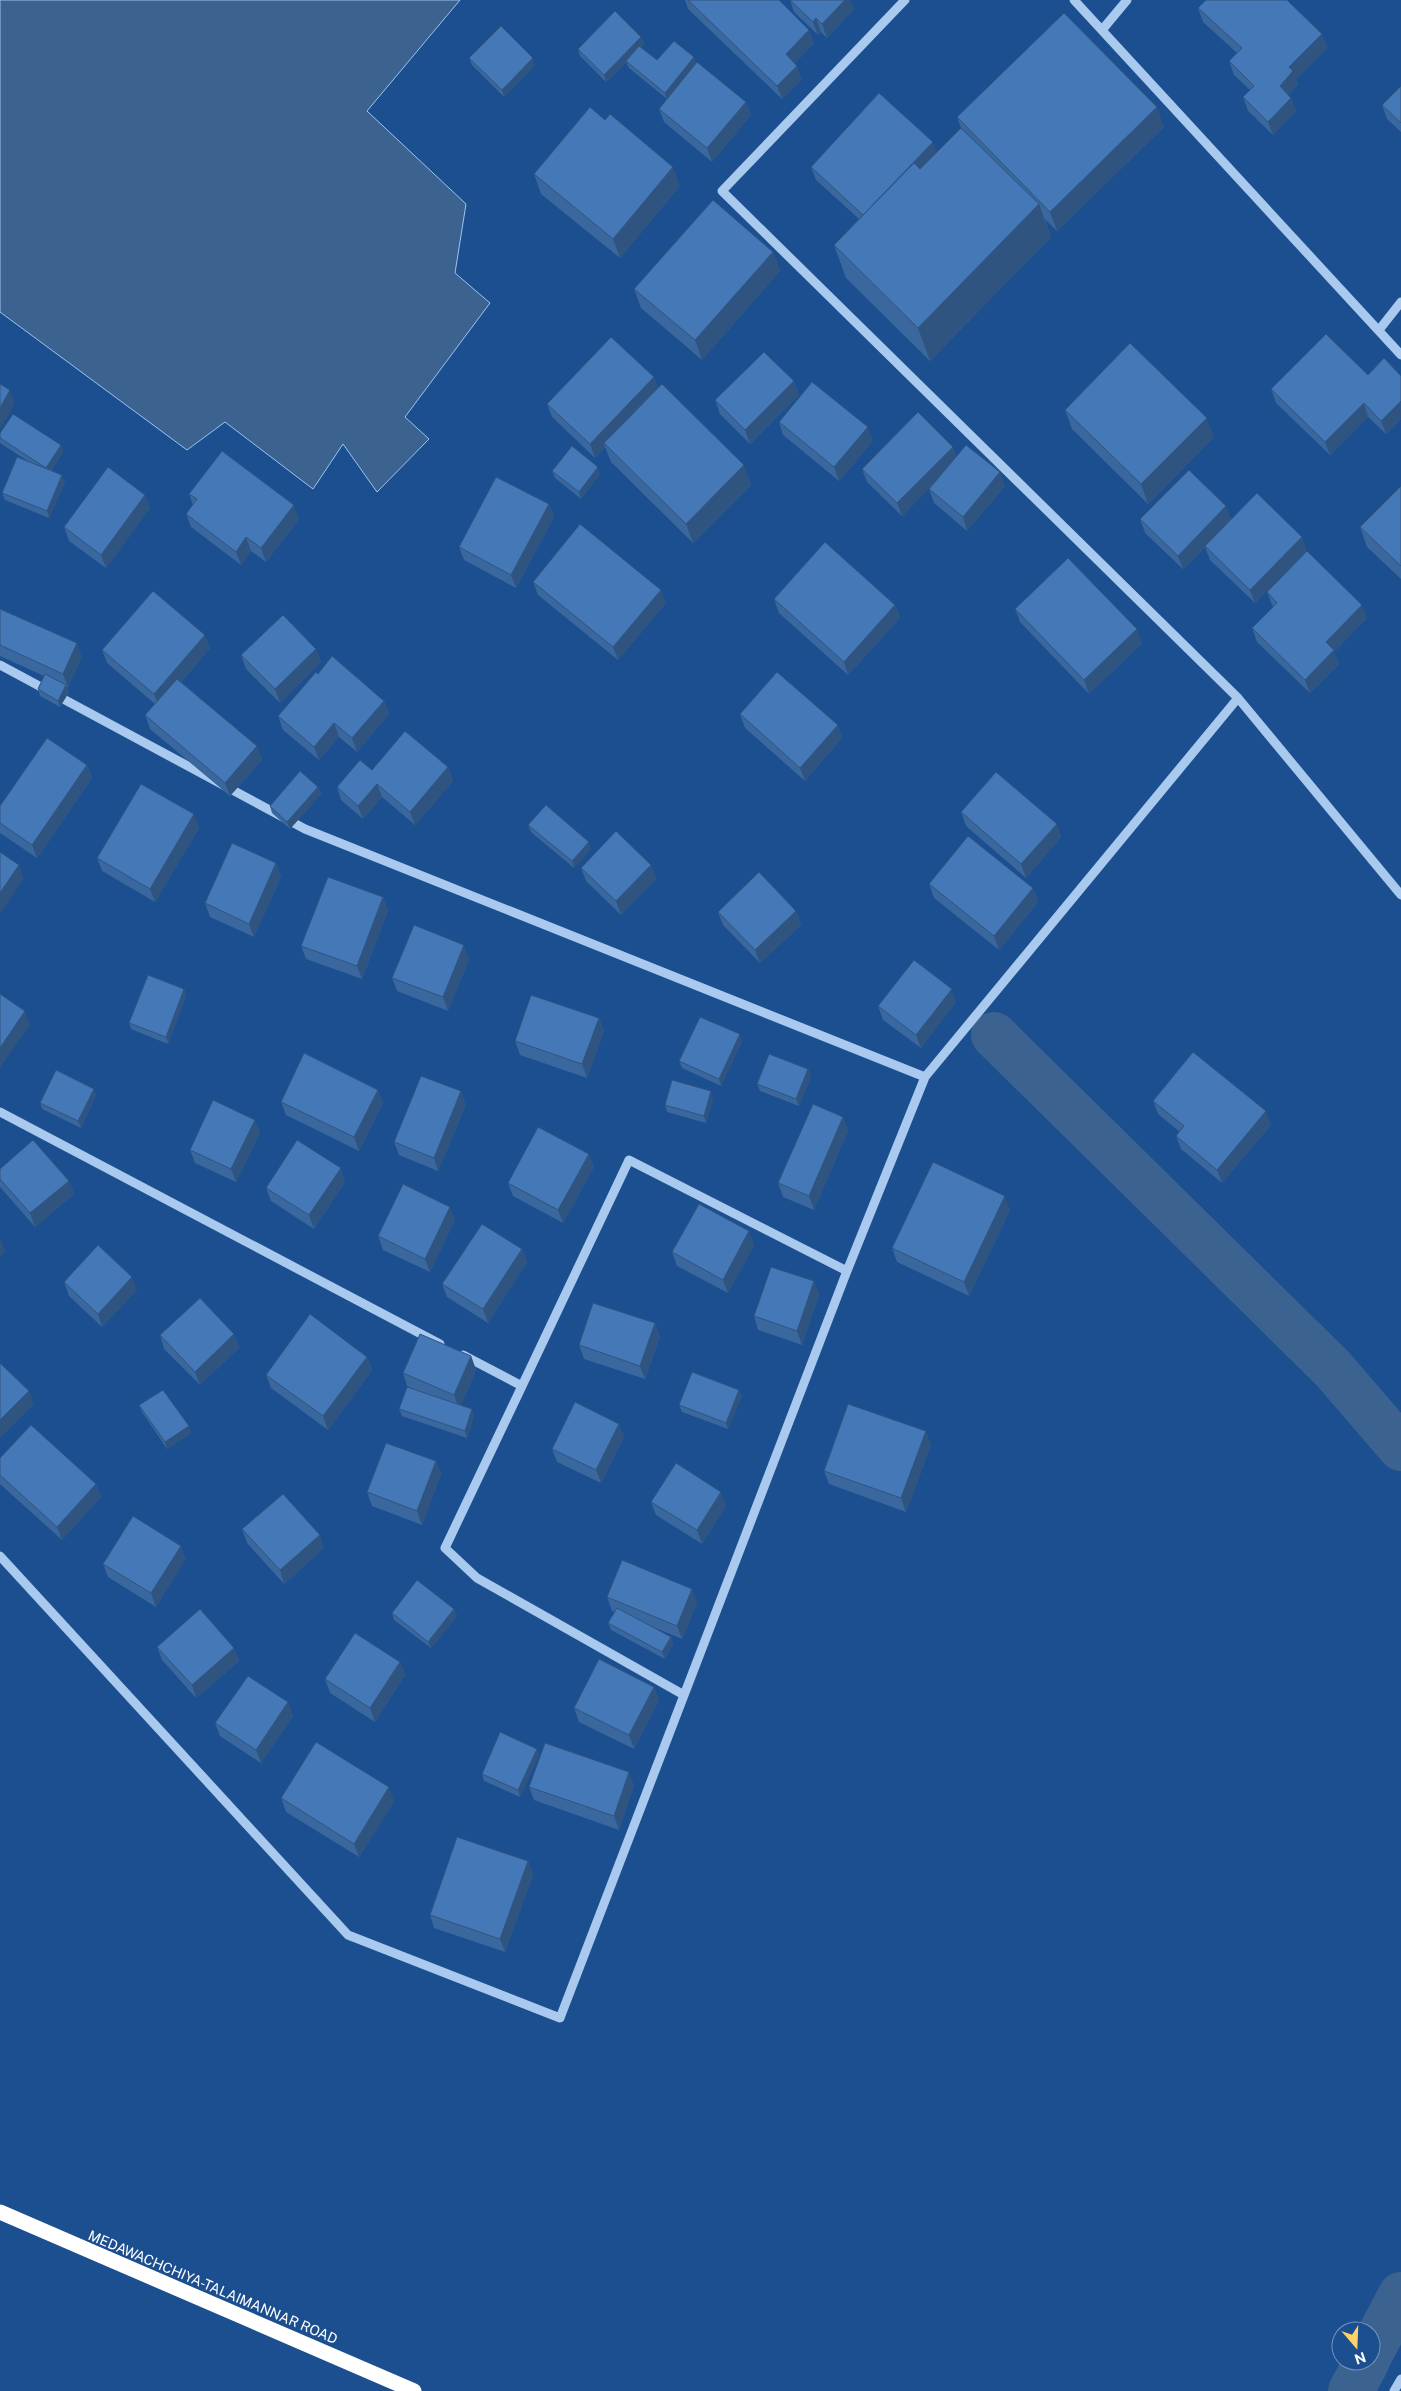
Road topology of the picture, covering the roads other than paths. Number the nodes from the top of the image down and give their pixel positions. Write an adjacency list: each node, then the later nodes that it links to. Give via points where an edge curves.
1 (905, 0): 9 (street, via 722,191)
2 (1074, 0): 4 (street)
3 (1127, 0): 4 (street)
4 (1102, 30): 6 (street)
5 (1401, 302): 6 (street)
6 (1378, 330): 7 (street)
7 (1401, 355)
8 (0, 665): 11 (street, via 305,829)
9 (1238, 698): 10 (street); 11 (street)
10 (1401, 894)
11 (925, 1077): 13 (street)
12 (0, 1112): 14 (street)
13 (847, 1272): 14 (street, via 629,1160); 16 (street)
14 (522, 1386): 16 (street, via 445,1548 476,1578)
15 (0, 1556): 16 (street, via 348,1936 560,2018)
16 (684, 1695)
17 (0, 2212): 19 (highway, MEDAWACHCHIYA-TALAIMANNAR ROAD)
18 (1401, 2379): 20 (street)
19 (414, 2391)
20 (1394, 2391)

